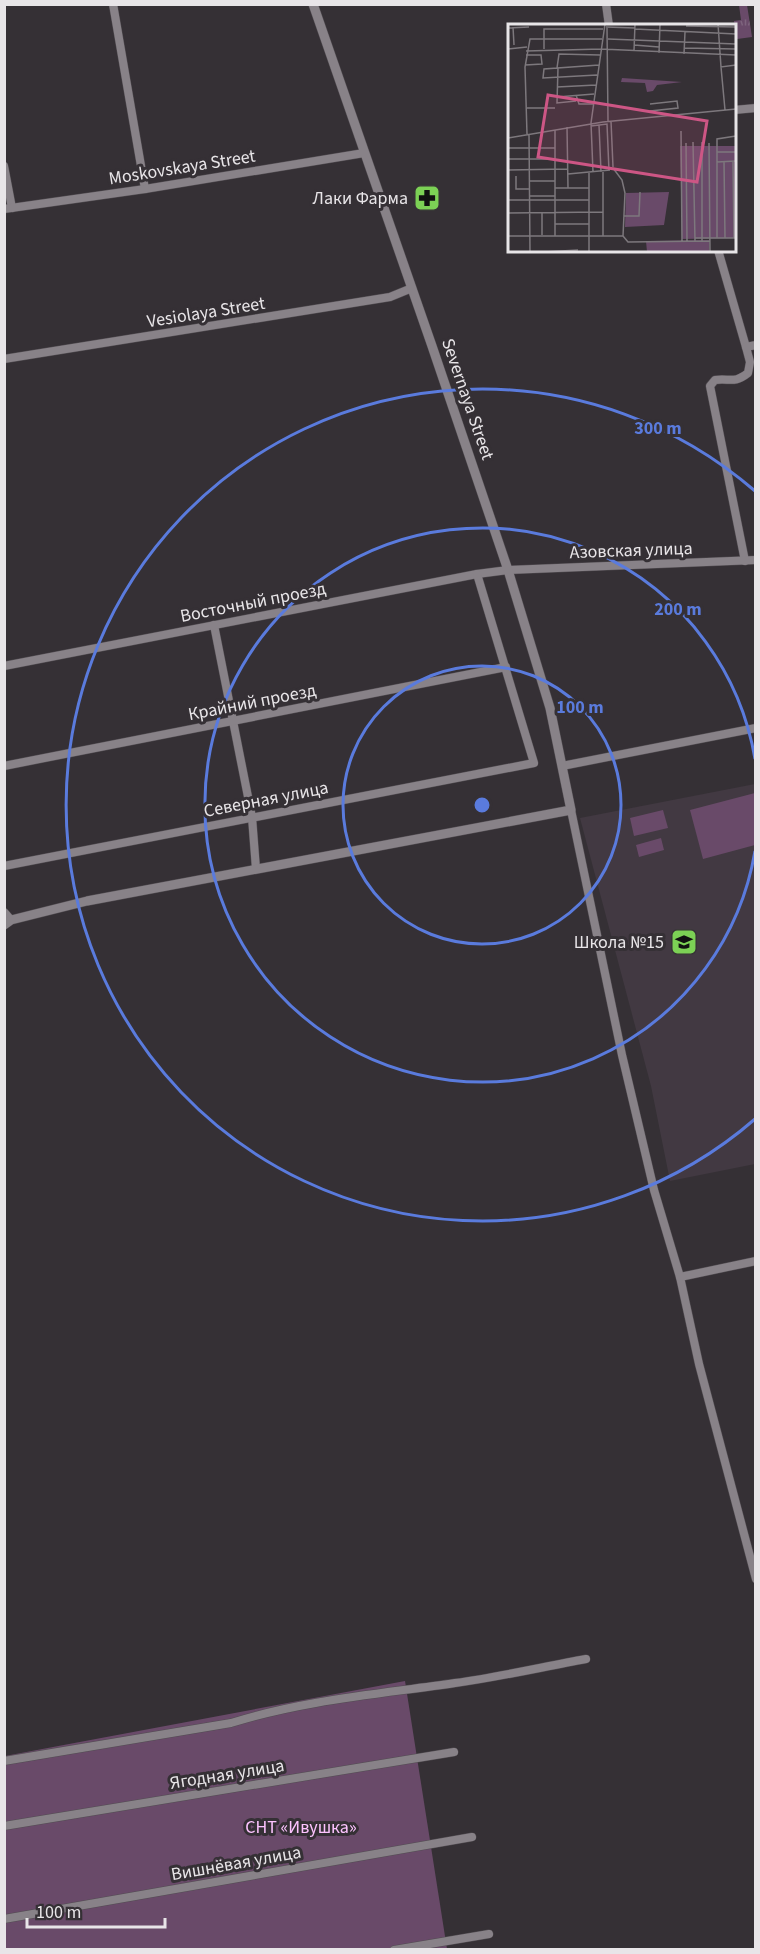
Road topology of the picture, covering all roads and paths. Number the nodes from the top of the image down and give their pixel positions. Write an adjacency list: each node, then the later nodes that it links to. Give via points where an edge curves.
1 (113, 4): 9 (street)
2 (313, 4): 7 (street, Severnaya Street)
3 (606, 4): 4 (street)
4 (609, 24)
5 (756, 108): 6 (street)
6 (736, 110)
7 (364, 153): 9 (street, Moskovskaya Street); 12 (street, Severnaya Street)
8 (4, 166): 10 (street)
9 (145, 189): 10 (street, Moskovskaya Street)
10 (8, 208)
11 (719, 252): 14 (street)
12 (412, 288): 15 (street, Vesiolaya Street, via 390,297); 18 (street, Severnaya Street)
13 (756, 345): 14 (street)
14 (746, 347): 17 (street, via 748,374 732,381 715,380 710,386)
15 (4, 359)
16 (756, 560): 17 (street, Азовская улица)
17 (745, 561): 18 (street, Азовская улица)
18 (508, 570): 19 (street, Восточный проезд); 26 (street, Severnaya Street, via 550,708)
19 (477, 574): 20 (street, Восточный проезд); 22 (street)
20 (214, 625): 21 (street, Восточный проезд); 23 (street)
21 (4, 666)
22 (506, 667): 23 (street, Крайний проезд); 28 (street, Северная улица, via 534,763)
23 (234, 720): 25 (street, Крайний проезд); 28 (street)
24 (756, 728): 26 (street)
25 (4, 766)
26 (562, 766): 27 (street, Severnaya Street)
27 (571, 810): 30 (street); 34 (street, via 654,1190)
28 (252, 817): 29 (street, Северная улица); 30 (street)
29 (4, 866)
30 (256, 869): 32 (street, via 87,901)
31 (4, 912): 32 (street)
32 (8, 922)
33 (756, 1261): 34 (street)
34 (680, 1277): 35 (street)
35 (756, 1580)
36 (586, 1659): 38 (street)
37 (454, 1752): 39 (street, Ягодная улица)
38 (4, 1761)
39 (4, 1826)
40 (472, 1837): 41 (street, Вишнёвая улица)
41 (4, 1919)
42 (489, 1934): 43 (street)
43 (394, 1950)

